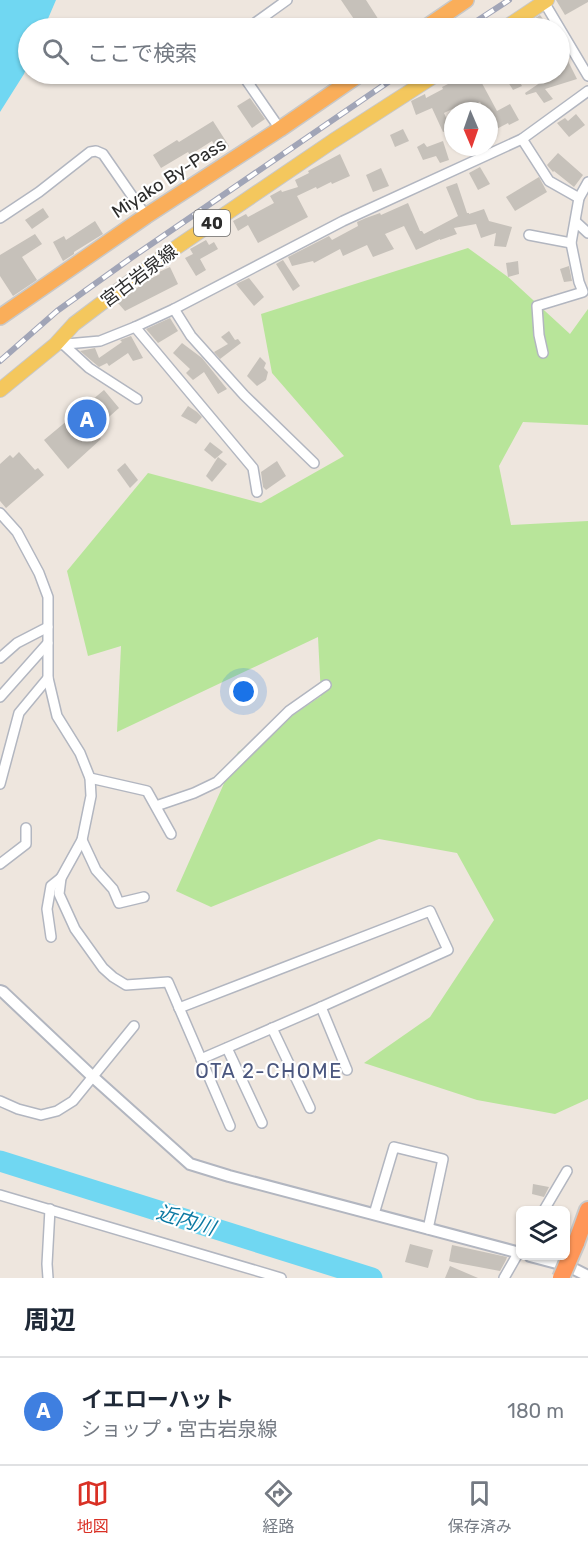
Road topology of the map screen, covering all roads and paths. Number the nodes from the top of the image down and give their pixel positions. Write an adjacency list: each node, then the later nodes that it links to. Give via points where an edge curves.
1 (287, 0): 4 (street)
2 (466, 0): 5 (highway)
3 (546, 1): 6 (main road); 7 (street)
4 (262, 18)
5 (440, 18)
6 (520, 18)
7 (556, 18)
8 (570, 44): 9 (street)
9 (588, 76)
10 (249, 84): 14 (street)
11 (345, 84): 14 (highway, Miyako By-Pass)
12 (421, 84): 27 (main road, 宮古岩泉線 / 40, via 168,253 74,324)
13 (586, 96): 15 (street)
14 (280, 129): 18 (highway, Miyako By-Pass)
15 (522, 139): 17 (street, via 549,181); 24 (street, via 343,221)
16 (588, 182): 17 (street)
17 (579, 198): 20 (street)
18 (146, 216): 19 (street, via 103,154 90,152); 25 (highway, Miyako By-Pass)
19 (0, 218)
20 (576, 222): 21 (street); 23 (street)
21 (588, 233)
22 (529, 235): 23 (street)
23 (571, 243): 28 (street, via 583,292 537,306)
24 (174, 309): 26 (street); 31 (street, via 191,336 244,396)
25 (0, 317)
26 (135, 327): 27 (street, via 100,341); 32 (street, via 253,468)
27 (59, 344): 29 (main road, 宮古岩泉線 / 40); 30 (street)
28 (543, 353)
29 (0, 390)
30 (137, 399)
31 (314, 463)
32 (257, 492)
33 (0, 513): 34 (street, via 17,532 39,573 48,597)
34 (48, 627): 35 (street); 36 (street)
35 (48, 643): 37 (street); 39 (street)
36 (0, 658)
37 (48, 678): 40 (street, via 57,716); 41 (street, via 19,713)
38 (326, 685): 42 (street, via 289,711 218,782)
39 (0, 697)
40 (90, 778): 42 (street, via 147,791); 45 (street, via 91,796)
41 (0, 784)
42 (156, 806): 44 (street)
43 (26, 828): 46 (street, via 26,844)
44 (171, 834)
45 (82, 840): 47 (street); 48 (street, via 96,870 113,889 119,903)
46 (0, 864)
47 (61, 878): 49 (street, via 51,886 47,909); 52 (street, via 59,894 75,929 103,968 126,985 168,982)
48 (144, 897)
49 (51, 936)
50 (0, 991): 58 (street)
51 (321, 1007): 52 (street, via 448,950 430,911); 54 (street); 57 (street)
52 (179, 1008): 56 (street)
53 (134, 1026): 58 (street)
54 (272, 1028): 55 (street); 60 (street)
55 (227, 1048): 56 (street); 61 (street)
56 (201, 1059): 62 (street)
57 (347, 1070)
58 (93, 1077): 59 (street, via 73,1101 57,1111 41,1115); 68 (street, via 190,1164)
59 (0, 1101)
60 (310, 1108)
61 (262, 1123)
62 (231, 1126)
63 (567, 1171): 65 (street)
64 (0, 1195): 66 (street)
65 (546, 1206)
66 (50, 1209): 74 (street); 75 (street)
67 (588, 1210): 77 (highway, bridge)
68 (374, 1214): 69 (street); 69 (street, via 394,1147 443,1159)
69 (428, 1228): 70 (street)
70 (516, 1251)
71 (518, 1260): 76 (street)
72 (547, 1260): 73 (street)
73 (588, 1276)
74 (48, 1278)
75 (281, 1278)
76 (504, 1278)
77 (561, 1278)

